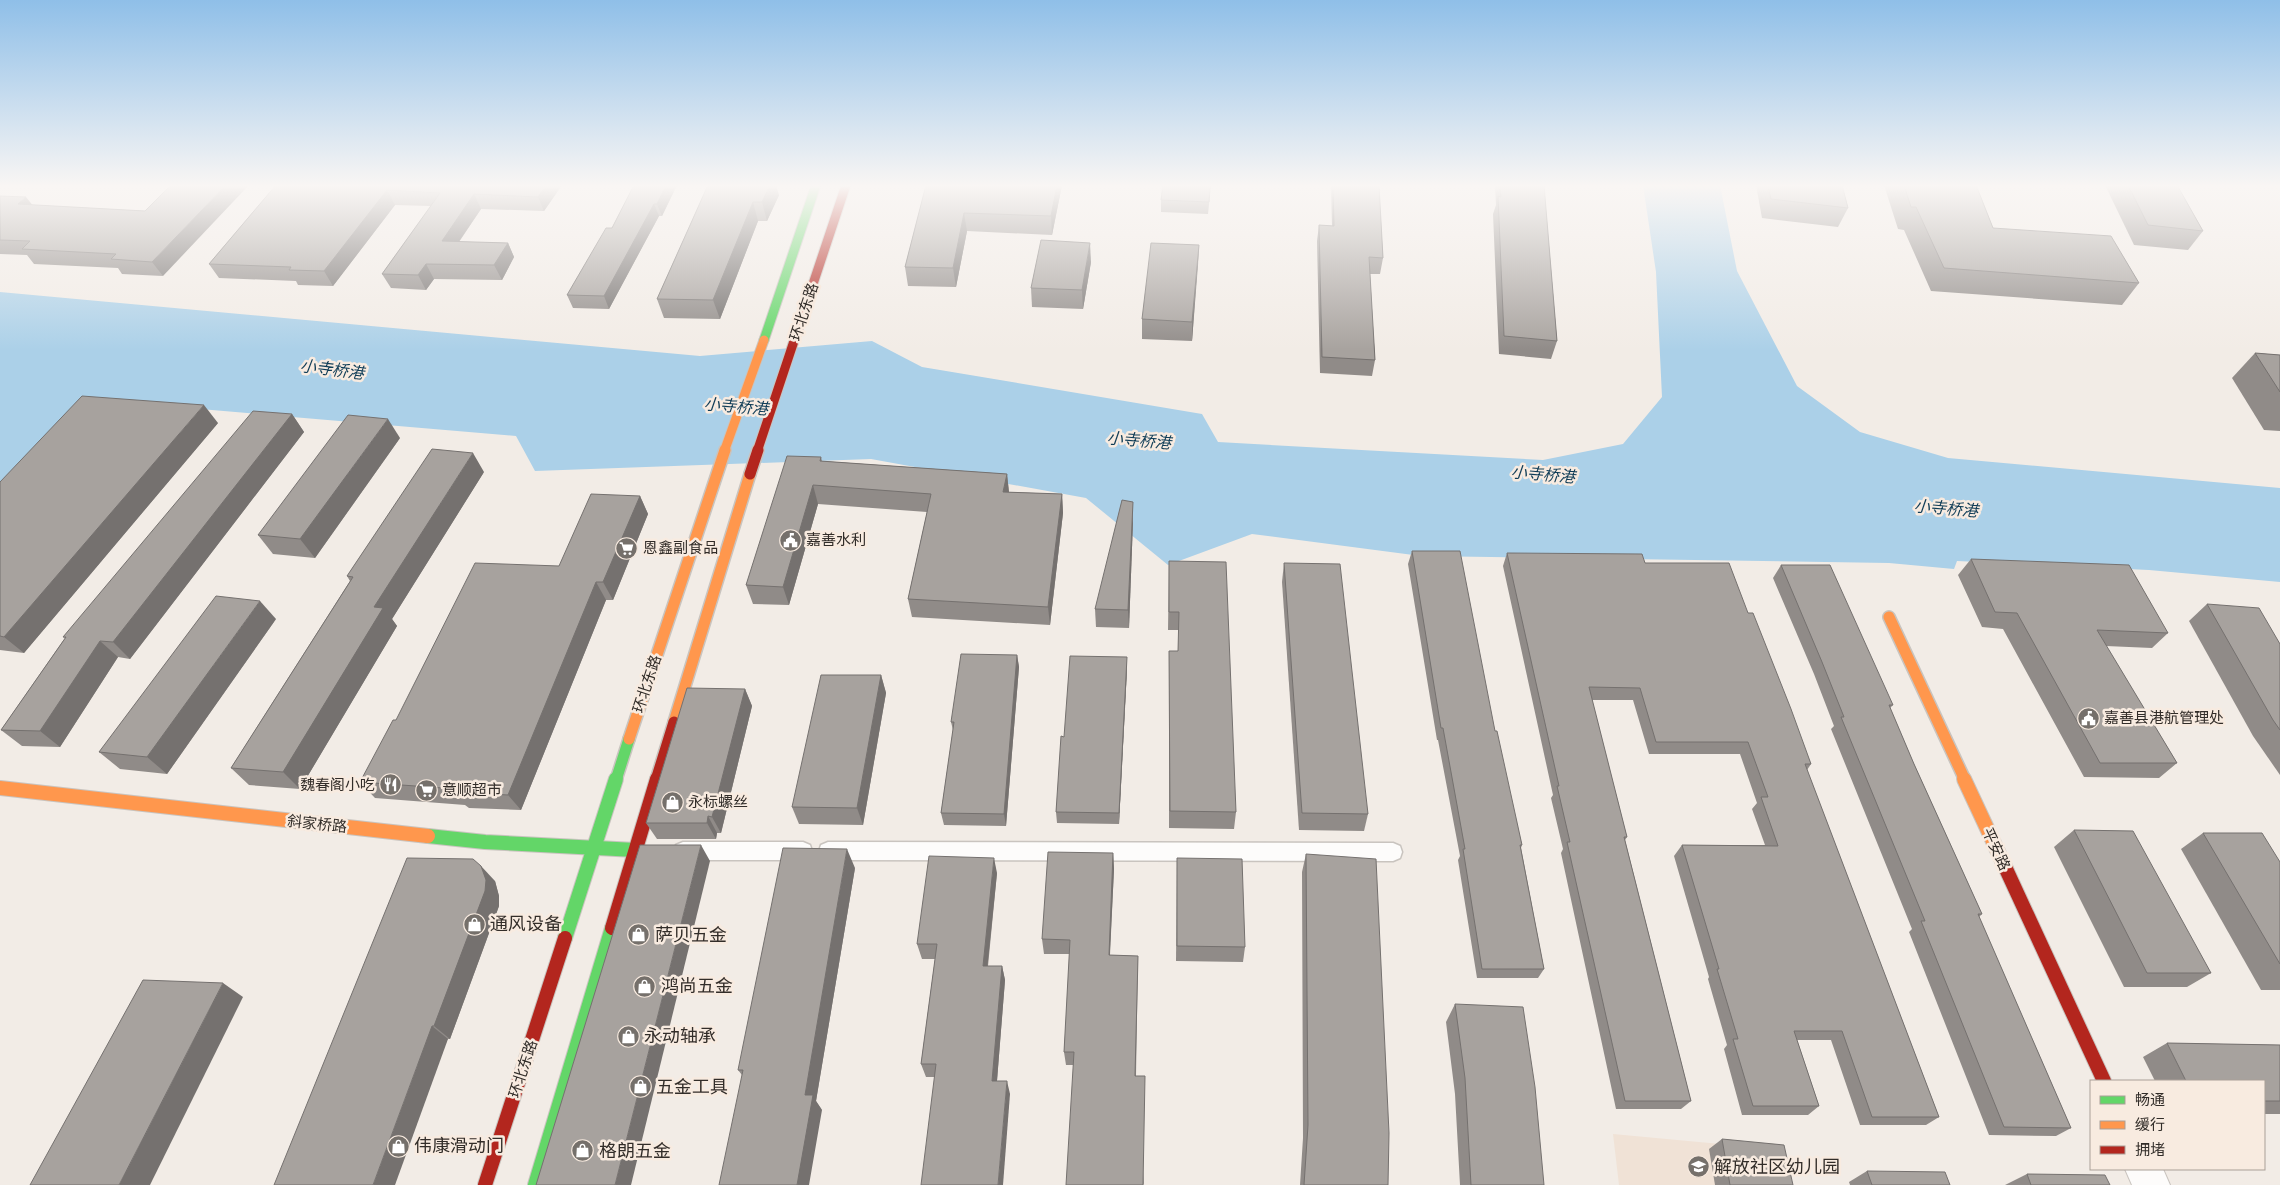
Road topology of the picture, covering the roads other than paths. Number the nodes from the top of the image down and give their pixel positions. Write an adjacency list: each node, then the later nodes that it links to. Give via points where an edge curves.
1 (798, 240): 5 (street, 环北东路, via 701,517)
2 (828, 240): 6 (street, 环北东路, via 736,515)
3 (1889, 617): 8 (street, 平安路)
4 (0, 788): 5 (street, 斜家桥路, via 485,842)
5 (594, 848): 6 (street, 斜家桥路); 10 (street, 环北东路)
6 (635, 850): 7 (lane); 11 (street, 环北东路)
7 (1393, 852)
8 (2104, 1080)
9 (2144, 1170): 12 (street)
10 (485, 1185)
11 (535, 1185)
12 (2151, 1185)

